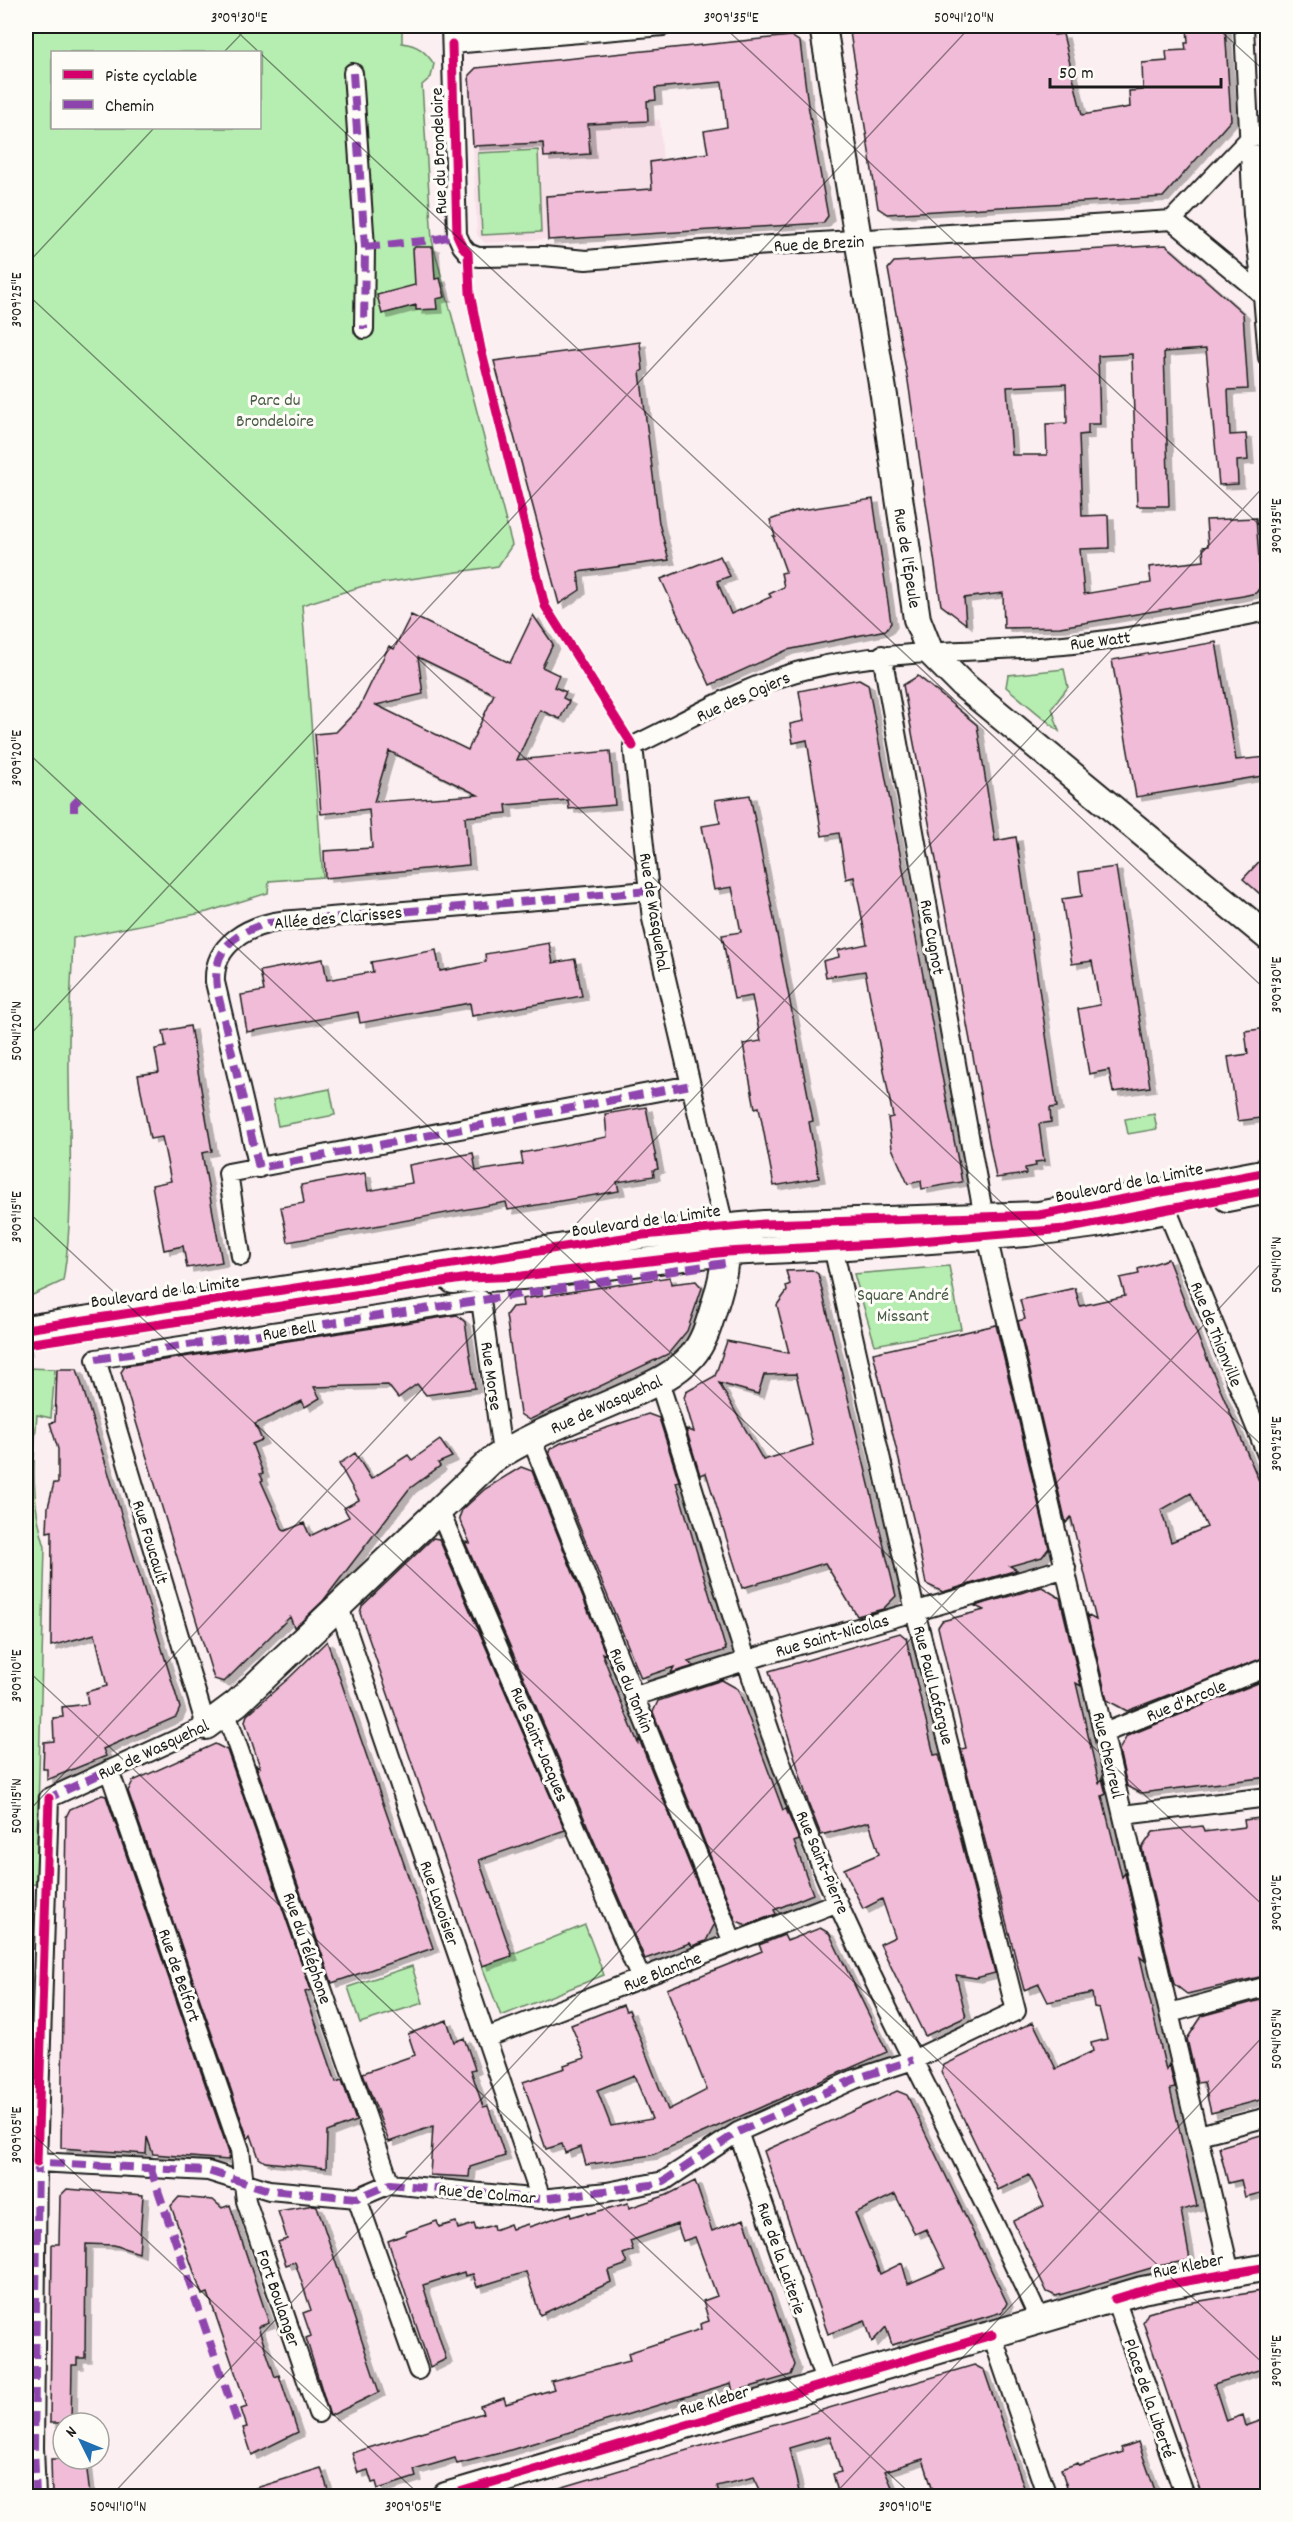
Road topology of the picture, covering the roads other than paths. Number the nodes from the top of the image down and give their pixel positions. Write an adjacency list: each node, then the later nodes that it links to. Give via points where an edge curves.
1 (451, 26): 5 (street, Rue du Brondeloire)
2 (663, 26): 5 (street)
3 (823, 26): 9 (street, Rue de l'Épeule)
4 (1244, 26): 7 (street)
5 (452, 44): 10 (street, Rue du Brondeloire, via 457,235)
6 (353, 73): 12 (street, via 365,247)
7 (1259, 136): 8 (street); 11 (street, via 1253,214)
8 (1172, 220): 9 (street, Rue de Brezin); 11 (street)
9 (858, 241): 10 (street, Rue de Brezin, via 586,260 543,256 490,258); 15 (street, Rue de l'Épeule, via 917,619)
10 (468, 253)
11 (1265, 295): 13 (street)
12 (364, 329)
13 (1268, 357)
14 (1268, 611): 15 (street, Rue Watt, via 1081,643)
15 (930, 652): 16 (street, Rue des Ogiers); 19 (street, Rue de l'Épeule, via 962,684)
16 (882, 656): 17 (street, Rue des Ogiers, via 807,669 773,680); 26 (street, Rue Cugnot)
17 (633, 746): 18 (street, Rue de Wasquehal)
18 (649, 891): 20 (street, Rue de Wasquehal, via 657,944); 21 (street, Allée des Clarisses, via 281,921 240,935 218,960 215,982)
19 (1268, 937)
20 (691, 1085): 21 (street); 25 (street, Rue de Wasquehal)
21 (259, 1168): 29 (street, via 228,1173)
22 (1268, 1172): 26 (street, Boulevard de la Limite)
23 (1268, 1190): 24 (street, Boulevard de la Limite)
24 (1167, 1210): 26 (street, Boulevard de la Limite, via 1065,1229); 33 (street, Rue de Thionville)
25 (724, 1226): 26 (street, Boulevard de la Limite, via 827,1221); 28 (street, Rue de Wasquehal); 28 (street, Boulevard de la Limite, via 643,1235 31,1336 469,1278 522,1276)
26 (986, 1227): 27 (street, Boulevard de la Limite); 38 (street, Rue Chevreul)
27 (833, 1247): 28 (street, Boulevard de la Limite); 40 (street, Rue Paul Lafargue)
28 (726, 1252): 32 (street, Rue de Wasquehal, via 720,1289 705,1334 693,1355)
29 (241, 1256)
30 (481, 1300): 31 (street, Rue Bell); 35 (street, Rue Morse)
31 (96, 1359): 44 (street, Rue Foucault)
32 (659, 1382): 34 (street, Rue de Wasquehal); 41 (street, Rue Saint-Pierre)
33 (1261, 1423): 36 (street, Rue de Thionville)
34 (531, 1438): 35 (street, Rue de Wasquehal); 43 (street, Rue du Tonkin)
35 (502, 1453): 37 (street, Rue de Wasquehal)
36 (1268, 1457)
37 (439, 1510): 39 (street, Rue de Wasquehal); 51 (street, Rue Saint-Jacques)
38 (1066, 1568): 40 (street, Rue Saint-Nicolas); 45 (street, Rue Chevreul)
39 (339, 1607): 44 (street, Rue de Wasquehal); 54 (street, Rue Lavoisier)
40 (915, 1611): 41 (street, Rue Saint-Nicolas); 55 (street, Rue Paul Lafargue, via 1016,2011)
41 (747, 1661): 43 (street, Rue Saint-Nicolas); 49 (street, Rue Saint-Pierre)
42 (1268, 1667): 45 (street, Rue d'Arcole)
43 (635, 1696): 50 (street, Rue du Tonkin)
44 (216, 1719): 46 (street, Rue de Wasquehal); 61 (street, Rue du Téléphone)
45 (1104, 1733): 48 (street, Rue Chevreul)
46 (109, 1770): 59 (street, Rue de Wasquehal, via 50,1798); 60 (street, Rue de Belfort, via 240,2150)
47 (1268, 1797): 48 (street)
48 (1124, 1815): 53 (street, Rue Chevreul)
49 (838, 1902): 50 (street, Rue Blanche); 55 (street, Rue Saint-Pierre)
50 (733, 1943): 51 (street, Rue Blanche)
51 (641, 1979): 54 (street, Rue Blanche)
52 (1268, 1986): 53 (street)
53 (1170, 2013): 58 (street, Rue Chevreul)
54 (486, 2038): 63 (street, Rue Lavoisier)
55 (913, 2060): 57 (street, Rue de Colmar, via 855,2079); 67 (street, Rue Saint-Pierre)
56 (1268, 2117): 58 (street)
57 (738, 2132): 63 (street, Rue de Colmar, via 664,2181); 70 (street, Rue de la Laiterie)
58 (1199, 2135): 65 (street, Rue Chevreul)
59 (38, 2162): 60 (street, Rue de Colmar, via 208,2171); 72 (street)
60 (243, 2182): 62 (street, Rue de Colmar, via 269,2190); 71 (street, Fort Boulanger, via 246,2201)
61 (390, 2184): 62 (street, Rue de Colmar); 63 (street, Rue de Colmar)
62 (357, 2198): 69 (street)
63 (541, 2199)
64 (1268, 2267): 65 (street, Rue Kleber)
65 (1230, 2273): 66 (street, Rue Kleber, via 1158,2286)
66 (1115, 2299): 67 (street, Rue Kleber); 75 (street, Place de la Liberté)
67 (1040, 2321): 68 (street, Rue Kleber)
68 (992, 2335): 70 (street, Rue Kleber); 74 (street)
69 (418, 2370)
70 (826, 2384): 73 (street, Rue Kleber)
71 (318, 2413)
72 (36, 2496)
73 (446, 2496)
74 (1047, 2496)
75 (1185, 2496)

